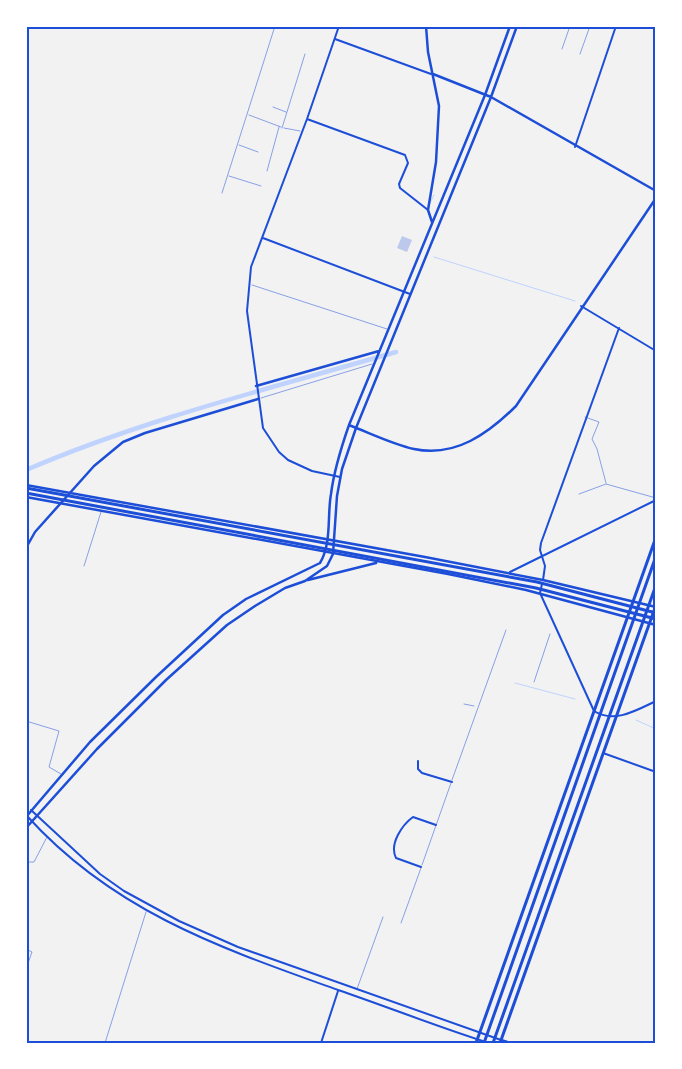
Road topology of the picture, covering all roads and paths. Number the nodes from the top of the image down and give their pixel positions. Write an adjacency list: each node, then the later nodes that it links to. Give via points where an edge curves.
1 (275, 26): 18 (lane)
2 (339, 26): 9 (street)
3 (426, 26): 13 (street)
4 (510, 26): 14 (street)
5 (517, 26): 15 (street)
6 (570, 26): 10 (lane)
7 (590, 26): 12 (lane)
8 (616, 26): 24 (street)
9 (335, 39): 13 (street); 19 (street)
10 (562, 49)
11 (304, 54): 17 (lane)
12 (580, 54)
13 (433, 74): 14 (street); 32 (street, via 439,125)
14 (485, 95): 15 (street); 33 (street)
15 (491, 97): 24 (street); 34 (street)
16 (273, 107): 17 (lane)
17 (287, 112): 21 (lane)
18 (247, 114): 20 (lane); 23 (lane)
19 (307, 119): 22 (street); 32 (street, via 405,155 408,163 400,188)
20 (279, 127): 21 (lane); 26 (lane)
21 (282, 128): 22 (lane)
22 (302, 131): 35 (street)
23 (238, 145): 25 (lane); 27 (lane)
24 (575, 147): 29 (street)
25 (258, 152)
26 (266, 171)
27 (228, 175): 28 (lane); 30 (lane)
28 (261, 186)
29 (656, 191)
30 (222, 193)
31 (656, 198): 39 (street)
32 (428, 210): 33 (street)
33 (432, 224): 34 (street); 37 (street)
34 (438, 226): 38 (street)
35 (263, 238): 36 (street); 37 (street)
36 (248, 284): 41 (lane); 45 (street, via 247,312)
37 (404, 292): 38 (street); 41 (street)
38 (410, 294): 49 (street)
39 (581, 306): 40 (street); 49 (street, via 516,406 474,440 453,448 424,451)
40 (619, 328): 43 (street); 47 (street)
41 (388, 330): 42 (street)
42 (379, 351): 44 (street); 45 (street)
43 (656, 351)
44 (374, 364): 46 (lane); 48 (street)
45 (256, 386): 46 (street)
46 (258, 399): 50 (street, via 263,428 279,452 299,466); 54 (street, via 130,438 94,466)
47 (586, 417): 52 (lane, via 598,422 592,439); 67 (street, via 541,543)
48 (349, 425): 49 (street); 50 (street)
49 (356, 428): 51 (street)
50 (334, 476): 51 (street); 61 (street)
51 (341, 477): 62 (street)
52 (606, 484): 55 (lane); 57 (lane)
53 (26, 486): 54 (street); 79 (main road, via 537,582)
54 (70, 494): 58 (street); 61 (street)
55 (579, 494)
56 (26, 495): 58 (street); 82 (main road, via 536,588)
57 (656, 499): 67 (street)
58 (61, 503): 59 (street); 63 (street, via 35,532)
59 (101, 511): 64 (street); 69 (lane)
60 (656, 537): 75 (main road)
61 (327, 540): 62 (street); 64 (street)
62 (335, 541): 65 (street); 70 (street)
63 (26, 548)
64 (326, 552): 65 (street); 100 (street, via 320,563 311,569 291,576 223,615 90,742)
65 (333, 554): 68 (street); 72 (street, via 327,566)
66 (656, 556): 76 (main road)
67 (544, 557): 70 (street); 71 (street)
68 (378, 563): 72 (street); 74 (street)
69 (84, 566)
70 (509, 573): 71 (street)
71 (543, 580): 74 (street); 75 (street)
72 (304, 581): 104 (street, via 285,588 227,624 97,749)
73 (656, 585): 77 (main road)
74 (540, 593): 80 (street); 92 (street)
75 (634, 601): 76 (street); 80 (main road)
76 (640, 603): 77 (street); 81 (main road)
77 (649, 605): 78 (street); 83 (main road)
78 (656, 606): 84 (main road)
79 (656, 613)
80 (628, 617): 81 (street); 92 (main road)
81 (634, 619): 83 (street); 93 (main road)
82 (656, 619)
83 (643, 621): 84 (street); 95 (main road)
84 (650, 624): 85 (street); 94 (main road)
85 (656, 625)
86 (506, 630): 91 (lane)
87 (550, 634): 88 (lane)
88 (534, 682)
89 (656, 701): 94 (street)
90 (464, 704): 91 (path)
91 (479, 708): 101 (lane)
92 (594, 711): 93 (street); 124 (main road)
93 (600, 714): 95 (street); 125 (main road)
94 (617, 716): 95 (street); 97 (main road)
95 (609, 717): 126 (main road)
96 (26, 721): 100 (lane, via 59,731 49,768)
97 (603, 753): 99 (street); 128 (main road)
98 (418, 761): 101 (street, via 418,769 422,773)
99 (656, 772)
100 (62, 775): 102 (street)
101 (452, 782): 106 (lane)
102 (31, 810): 103 (street); 104 (street)
103 (27, 816): 105 (street)
104 (37, 816): 105 (street); 111 (street, via 100,874)
105 (32, 822): 107 (street); 108 (street)
106 (436, 826): 110 (lane); 110 (street, via 413,817 404,823 397,838 396,858)
107 (26, 828)
108 (48, 836): 109 (lane, via 34,862); 112 (street, via 96,879)
109 (26, 862)
110 (421, 867): 115 (lane)
111 (134, 896): 112 (street); 116 (street, via 179,921)
112 (131, 902): 113 (street)
113 (146, 912): 118 (street); 130 (lane)
114 (383, 917): 120 (lane)
115 (401, 923)
116 (238, 947): 118 (street); 120 (street)
117 (26, 949): 119 (path, via 32,952)
118 (235, 953): 121 (street)
119 (26, 969)
120 (357, 989): 122 (street)
121 (338, 990): 123 (street); 131 (street)
122 (397, 1004): 123 (street); 124 (street)
123 (395, 1010): 127 (street)
124 (479, 1033): 125 (street); 127 (main road)
125 (486, 1036): 126 (street); 129 (main road)
126 (495, 1038): 128 (street); 133 (main road)
127 (476, 1041): 129 (street)
128 (501, 1041): 134 (street)
129 (484, 1042): 132 (street)
130 (105, 1043)
131 (320, 1043)
132 (489, 1043)
133 (493, 1043)
134 (511, 1043)

